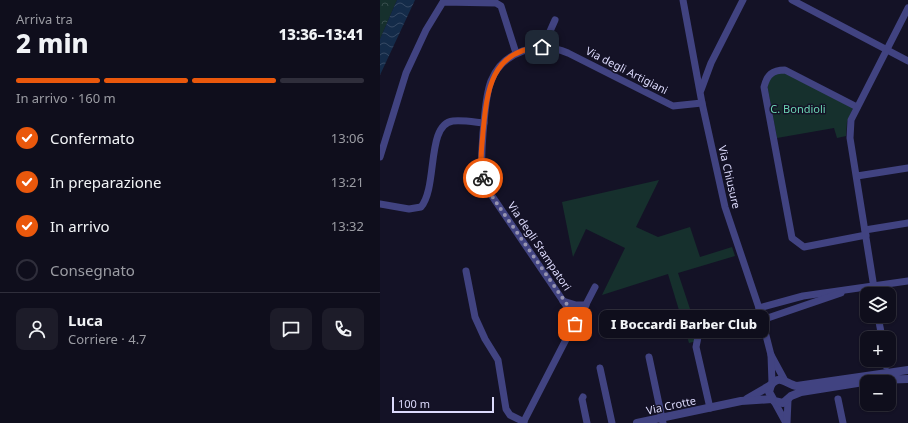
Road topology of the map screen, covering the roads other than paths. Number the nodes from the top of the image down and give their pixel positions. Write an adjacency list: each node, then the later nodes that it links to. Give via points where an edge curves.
1 (683, 0): 14 (street, Via Chiusure)
2 (743, 0): 13 (street)
3 (792, 0): 6 (street)
4 (455, 1): 5 (street); 19 (street, via 447,1 441,5 426,30 406,73)
5 (503, 3): 11 (street)
6 (804, 3): 10 (street)
7 (908, 8): 10 (street)
8 (555, 20): 9 (street)
9 (542, 47): 11 (street, Via degli Artigiani); 16 (street, Via degli Artigiani, via 568,53 673,106)
10 (886, 49): 12 (street); 17 (street)
11 (516, 53): 18 (street, Via degli Stampatori, via 501,65 493,78 488,92)
12 (908, 61)
13 (711, 63): 14 (street); 15 (street)
14 (698, 76): 15 (street, Via Chiusure)
15 (701, 94): 16 (street, Via Chiusure)
16 (702, 103): 32 (street, Via Chiusure, via 725,207)
17 (858, 107): 21 (street, via 850,120 850,138); 24 (street, via 785,70 770,73 766,79 764,87 792,238 804,247)
18 (484, 123): 22 (street, via 453,121 442,126 436,139 429,195 421,207 409,209); 30 (street, Via degli Stampatori, via 481,164 486,185)
19 (380, 157)
20 (908, 168): 21 (street)
21 (857, 176): 24 (street)
22 (380, 204)
23 (908, 223): 24 (street)
24 (865, 232): 27 (street)
25 (466, 271): 50 (street, via 475,318 498,360 506,409)
26 (908, 281): 27 (street)
27 (874, 286): 29 (street)
28 (595, 287): 31 (street)
29 (845, 291): 32 (street, via 803,296); 34 (street)
30 (563, 301): 31 (street, Via degli Stampatori); 33 (street, Via degli Stampatori)
31 (586, 305): 33 (street)
32 (759, 308): 34 (street, Via Chiusure)
33 (576, 320): 50 (street)
34 (762, 320): 36 (street, Via Chiusure)
35 (698, 337): 48 (street, Via Crotte, via 696,347)
36 (771, 355): 41 (street, Via Chiusure); 42 (street, Via Chiusure)
37 (649, 357): 49 (street)
38 (600, 368): 52 (street)
39 (908, 370): 41 (street, via 808,385)
40 (908, 379): 44 (street, via 876,380 801,392)
41 (787, 382): 42 (street, via 778,380); 44 (street, via 793,390)
42 (771, 384): 46 (street, via 769,392); 47 (street, Via Crotte, via 758,394)
43 (581, 398): 51 (street)
44 (790, 398): 46 (street, via 780,403); 54 (street)
45 (838, 399): 55 (street)
46 (773, 400): 47 (street, Via Crotte); 54 (street)
47 (741, 401): 48 (street, Via Crotte)
48 (710, 408): 49 (street, Via Crotte)
49 (663, 420): 53 (street, Via Crotte)
50 (524, 423)
51 (587, 423)
52 (612, 423)
53 (637, 423)
54 (787, 423)
55 (843, 423)

